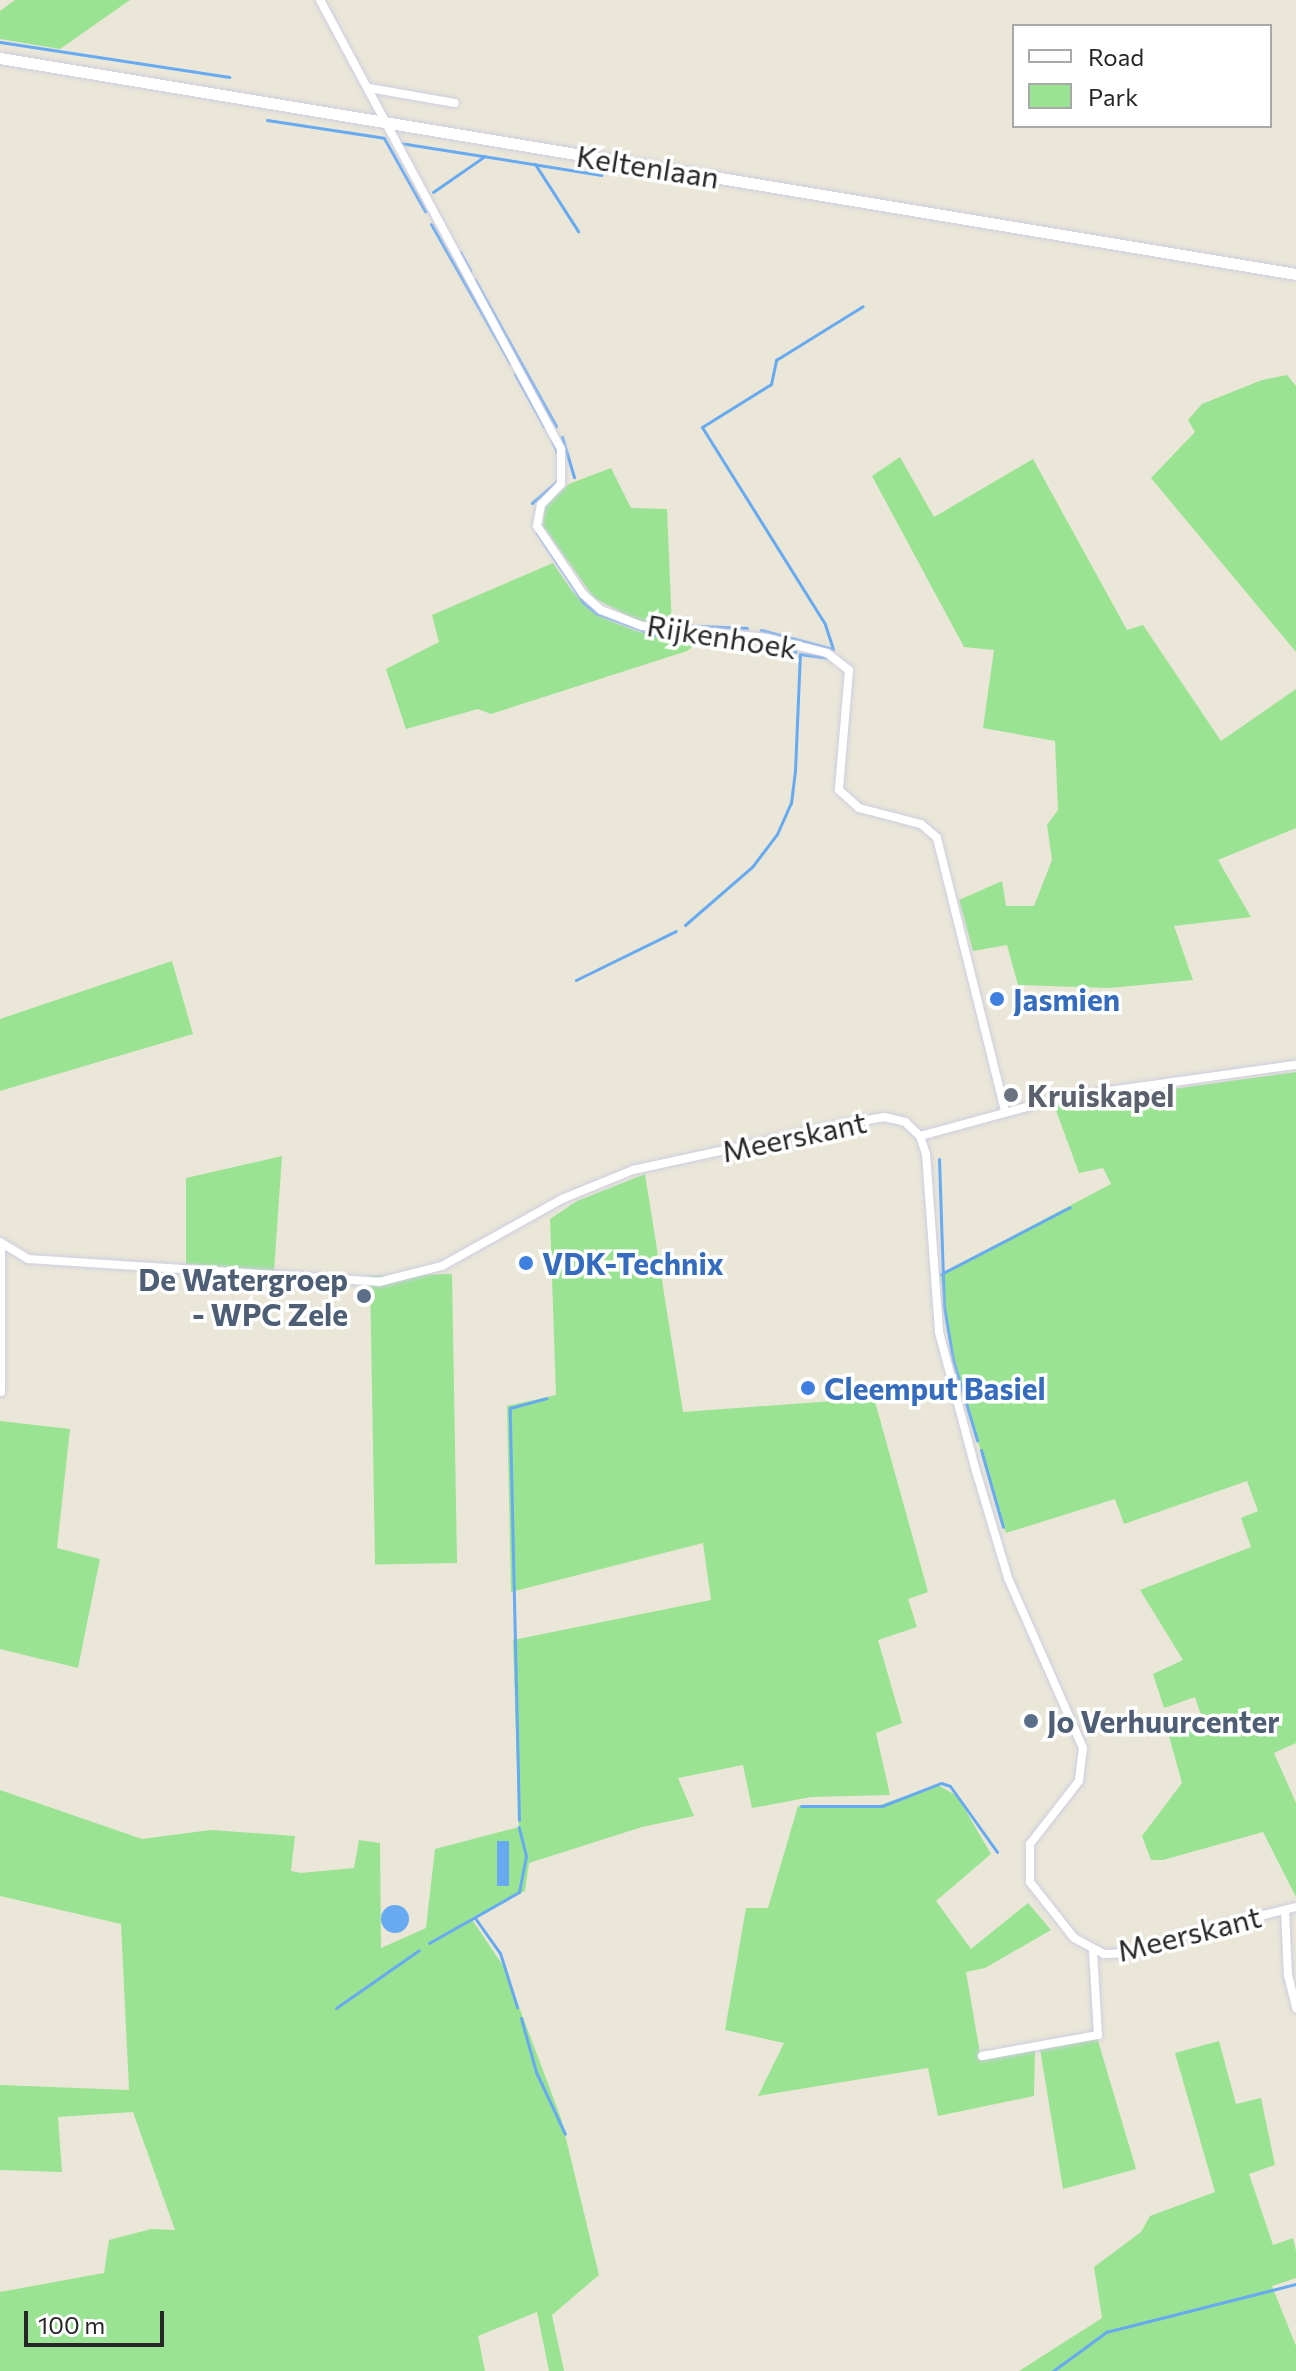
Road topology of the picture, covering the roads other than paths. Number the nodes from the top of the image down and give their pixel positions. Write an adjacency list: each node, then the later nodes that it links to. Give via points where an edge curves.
1 (320, 0): 3 (street)
2 (0, 58): 5 (main road, Keltenlaan)
3 (369, 88): 4 (street); 5 (street)
4 (455, 103)
5 (382, 122): 6 (main road, Keltenlaan); 8 (street, Rijkenhoek, via 561,449 561,484 541,505 537,526 583,594 601,610 642,626 767,638 827,653 849,670 839,790 859,808 921,824 937,838)
6 (1296, 274)
7 (1296, 1065): 8 (street)
8 (1005, 1111): 9 (street)
9 (920, 1136): 10 (street, Meerskant, via 905,1122 884,1117 633,1170 562,1199 442,1266 379,1282 28,1259); 14 (street, Meerskant, via 926,1154 939,1332 976,1471 1008,1578 1083,1748 1079,1781 1033,1839 1027,1874 1074,1938)
10 (0, 1243): 11 (street, Meerskant)
11 (1, 1392)
12 (1296, 1907): 13 (street, Meerskant)
13 (1285, 1910): 14 (street, Meerskant, via 1134,1953); 15 (street, via 1288,1975)
14 (1093, 1950): 16 (street, Meerskant, via 1098,2035)
15 (1296, 2008)
16 (982, 2056)

